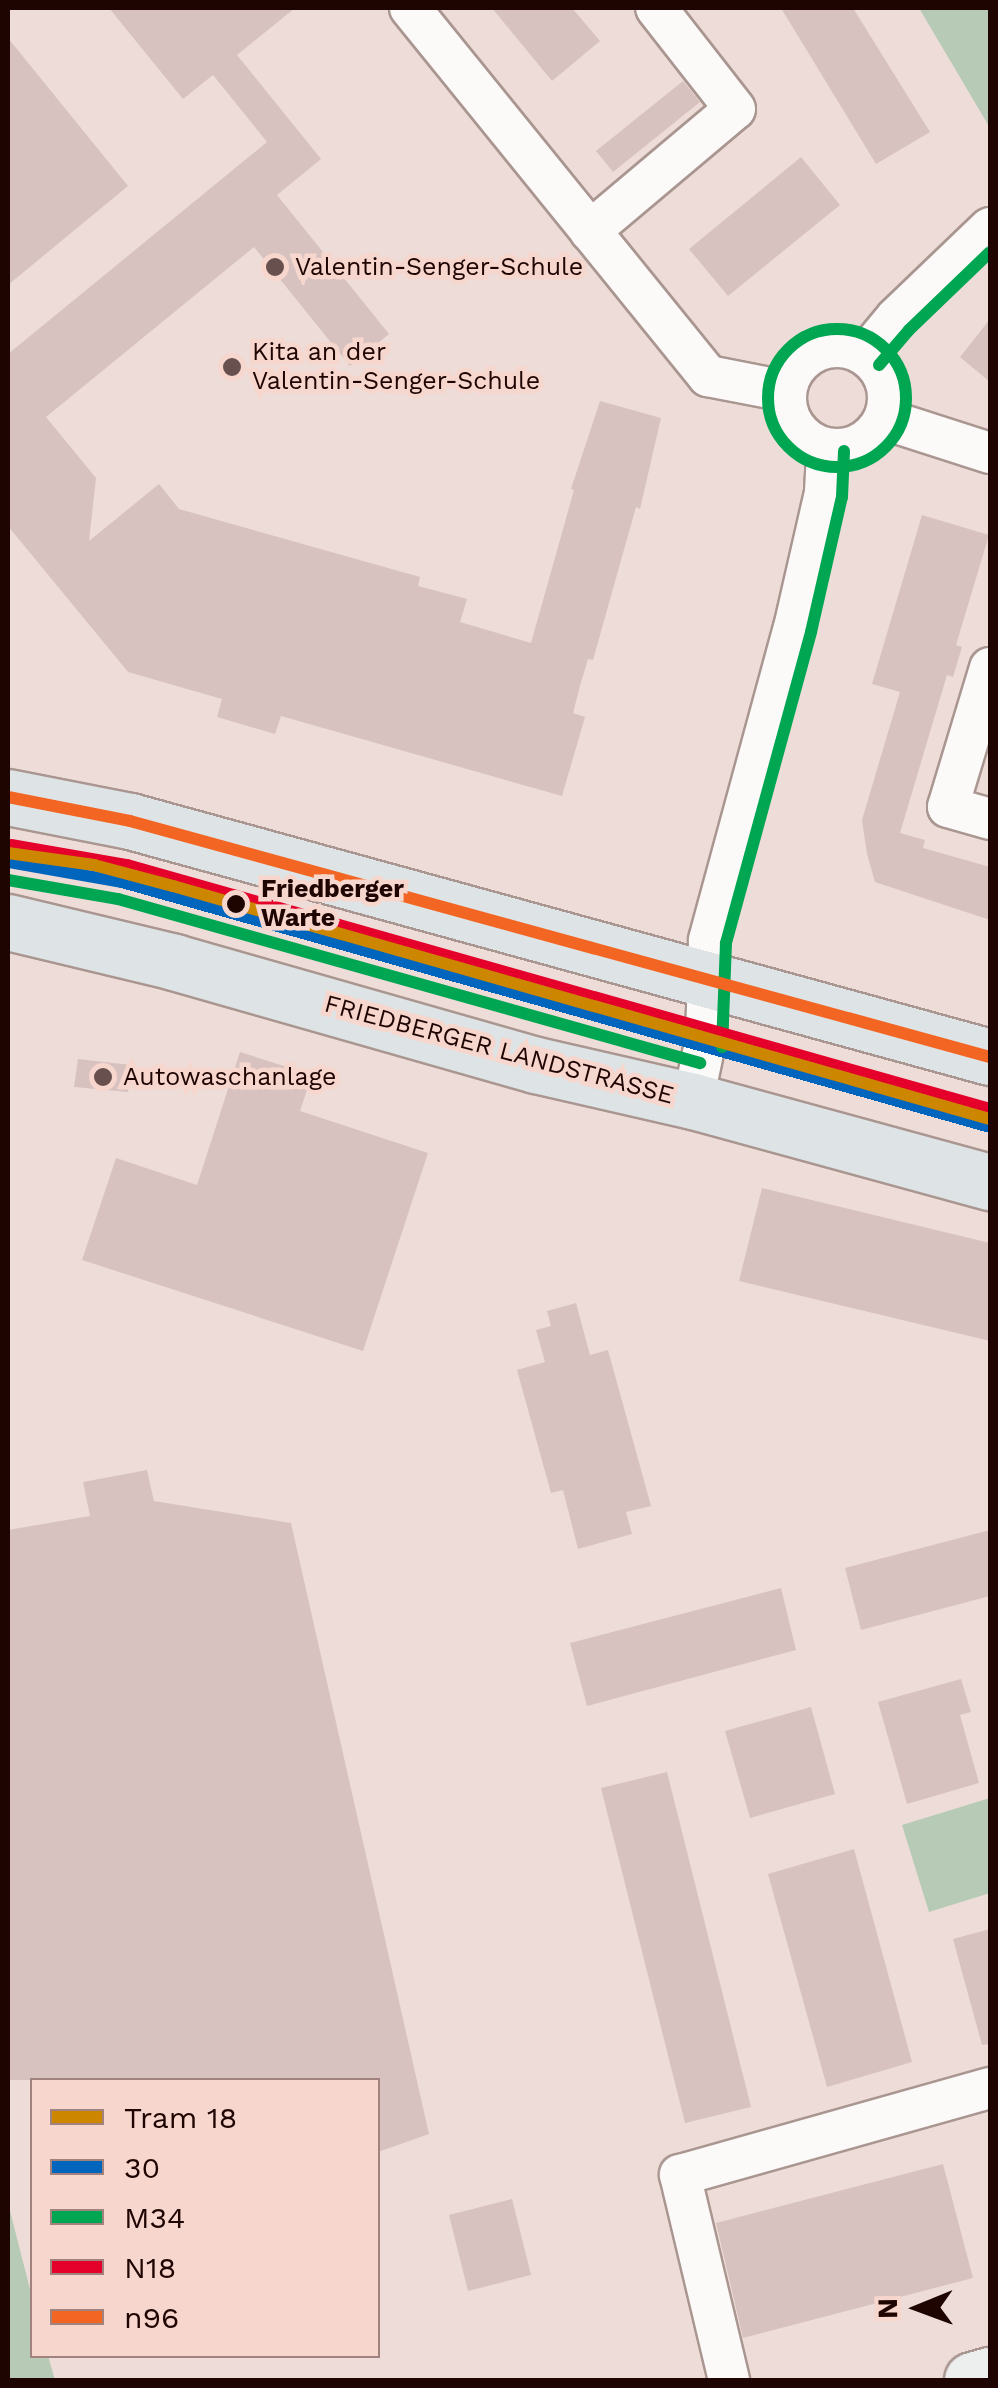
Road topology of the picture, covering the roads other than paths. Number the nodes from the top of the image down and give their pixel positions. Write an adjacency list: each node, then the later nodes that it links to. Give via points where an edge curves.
1 (410, 8): 4 (street)
2 (656, 8): 4 (street, via 736,109)
3 (990, 228): 5 (street)
4 (590, 231): 6 (street, via 708,376)
5 (866, 354): 6 (street, via 841,346 814,351 797,365); 7 (street, via 884,376)
6 (785, 391): 8 (street, via 786,412 805,440)
7 (884, 419): 8 (street, via 854,448); 9 (street)
8 (827, 450): 14 (street, via 824,494 794,628 709,940)
9 (990, 453)
10 (990, 668): 12 (street, via 948,808)
11 (8, 797): 14 (main road, via 130,821)
12 (990, 819)
13 (8, 922): 16 (main road, FRIEDBERGER LANDSTRASSE)
14 (708, 980): 15 (main road); 16 (street, via 704,1055)
15 (990, 1057)
16 (693, 1101): 17 (main road, FRIEDBERGER LANDSTRASSE)
17 (990, 1182)
18 (990, 2088): 20 (street, via 680,2175)
19 (990, 2376): 21 (main road)
20 (729, 2380)
21 (972, 2380)

